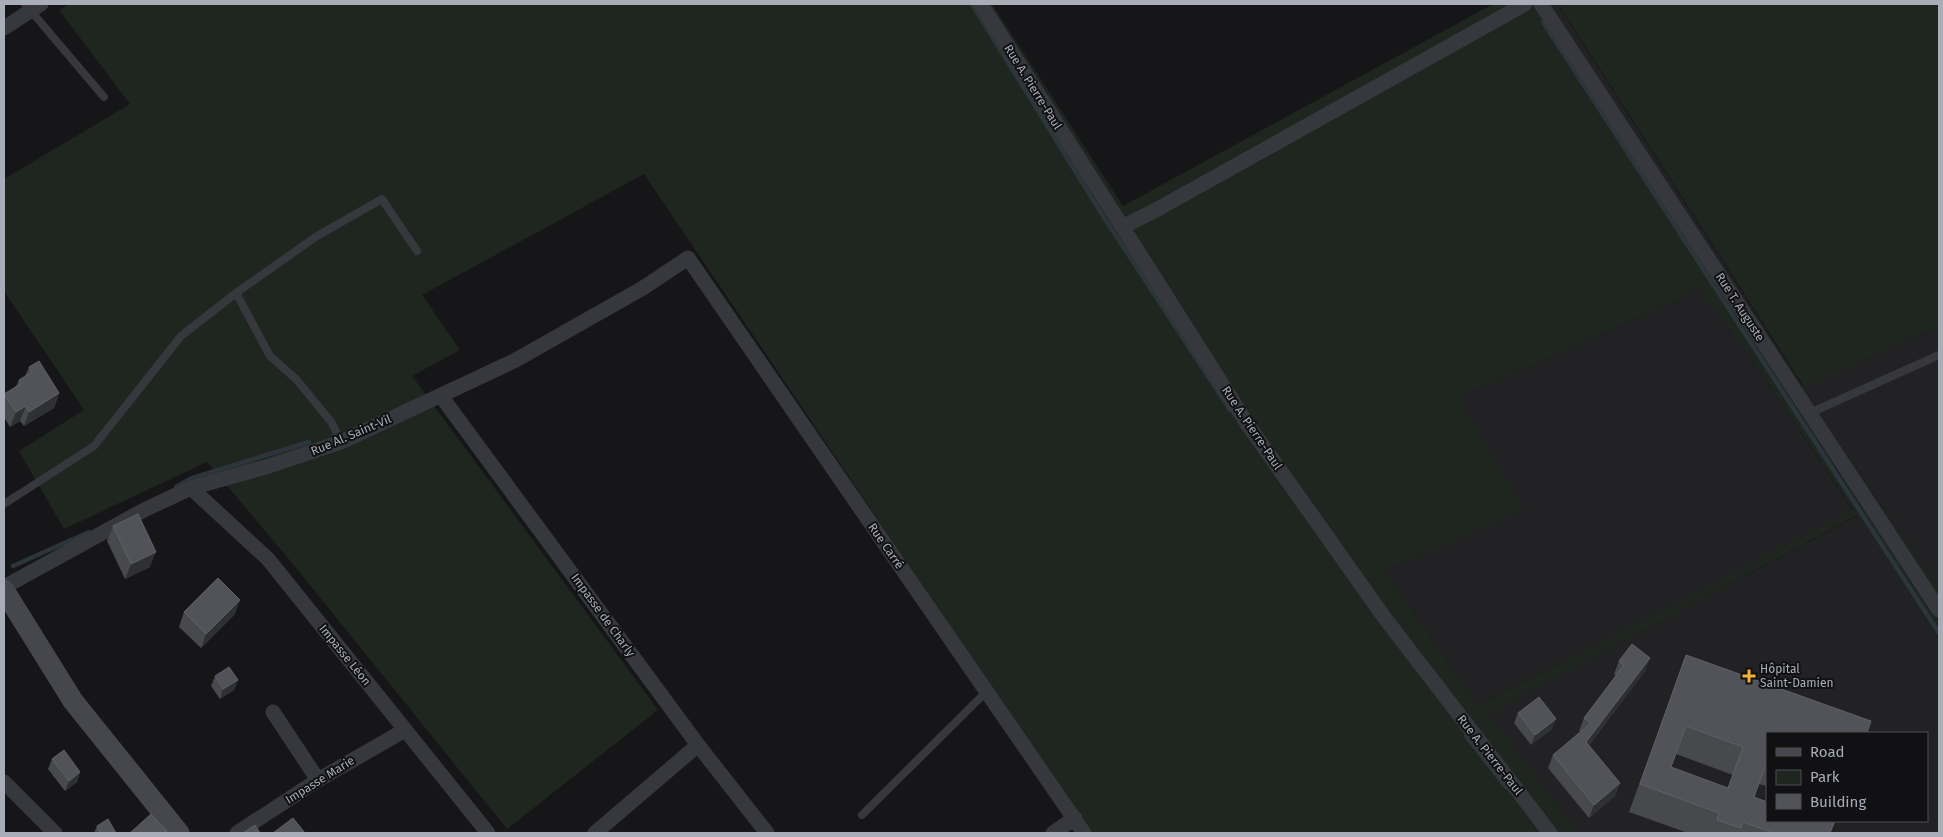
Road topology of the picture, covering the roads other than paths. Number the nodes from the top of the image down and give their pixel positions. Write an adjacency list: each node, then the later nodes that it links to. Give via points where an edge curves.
1 (980, 4): 7 (street, Rue A. Pierre-Paul)
2 (1525, 4): 7 (street)
3 (1541, 4): 13 (street, Rue T. Auguste)
4 (32, 6): 5 (street); 6 (lane)
5 (4, 28)
6 (104, 97)
7 (1122, 227): 35 (street, Rue A. Pierre-Paul, via 1254,433 1384,617)
8 (417, 251): 10 (lane, via 382,199 317,236)
9 (688, 258): 12 (street, Rue Al. Saint-Vil, via 514,361); 19 (street, Rue Carré)
10 (236, 293): 14 (lane, via 270,356 297,380 332,423); 16 (lane, via 181,336 94,446)
11 (1939, 355): 13 (lane)
12 (441, 396): 14 (street, Rue Al. Saint-Vil); 22 (street, Impasse de Charly)
13 (1810, 412): 18 (street, Rue T. Auguste)
14 (341, 442): 15 (street, Rue Al. Saint-Vil)
15 (191, 488): 17 (street, Rue Al. Saint-Vil, via 146,509); 21 (street, Impasse Léon, via 268,559)
16 (4, 504)
17 (4, 588): 28 (main road, via 73,702)
18 (1939, 610)
19 (987, 692): 25 (lane); 26 (street, Rue Carré)
20 (273, 712): 23 (street)
21 (405, 730): 23 (street, Impasse Marie); 30 (street, Impasse Léon)
22 (698, 745): 31 (street); 32 (street, Impasse de Charly)
23 (318, 780): 29 (street, Impasse Marie)
24 (4, 782): 27 (street)
25 (862, 815)
26 (1075, 818): 33 (street); 34 (street, Rue Carré)
27 (55, 833)
28 (179, 833)
29 (237, 833)
30 (488, 833)
31 (595, 833)
32 (767, 833)
33 (1053, 833)
34 (1084, 833)
35 (1550, 833)

